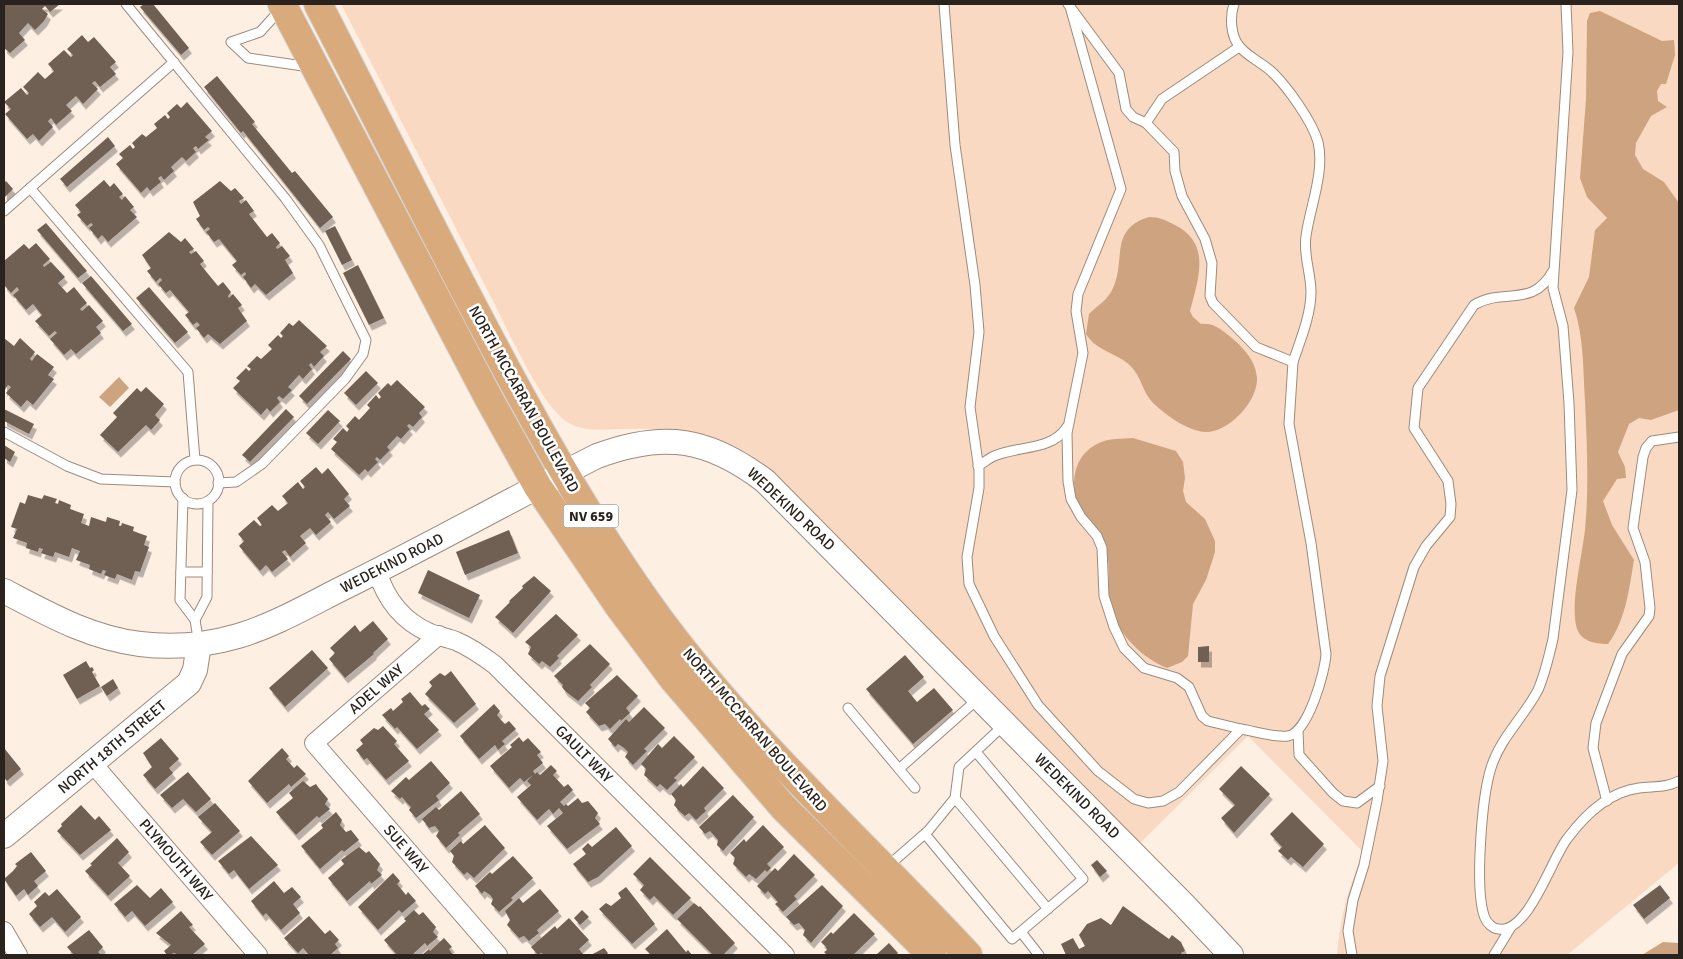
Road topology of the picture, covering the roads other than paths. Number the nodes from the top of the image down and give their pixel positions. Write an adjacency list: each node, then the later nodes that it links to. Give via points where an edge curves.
1 (126, 4): 9 (lane)
2 (318, 4): 23 (main road, NORTH MCCARRAN BOULEVARD / NV 659, via 494,349)
3 (944, 4): 22 (lane, via 955,145 978,318 970,407)
4 (1234, 4): 8 (lane, via 1232,26)
5 (1566, 4): 14 (lane, via 1568,52)
6 (282, 5): 10 (main road, NORTH MCCARRAN BOULEVARD / NV 659); 10 (lane, via 260,32 232,42 248,58)
7 (1070, 7): 11 (lane, via 1119,73 1126,109 1133,118); 18 (lane, via 1121,189 1078,294 1076,310 1083,353)
8 (1239, 47): 11 (lane, via 1162,100); 17 (lane, via 1281,82 1294,98 1318,143 1317,181 1305,254 1311,293)
9 (174, 62): 12 (lane); 25 (lane, via 285,198 319,245 366,340 363,354 345,379 262,464 236,482)
10 (316, 68): 26 (main road, NORTH MCCARRAN BOULEVARD / NV 659)
11 (1146, 123): 17 (lane, via 1174,152 1182,196 1205,239 1212,264 1210,296 1213,303 1256,347)
12 (30, 188): 13 (lane); 21 (lane, via 188,372)
13 (4, 211)
14 (1553, 272): 15 (lane); 16 (lane)
15 (1543, 284): 16 (lane); 46 (lane, via 1524,296 1486,298 1474,305 1418,388 1414,428 1448,481 1450,517 1426,546 1414,567 1380,676 1377,706 1383,761)
16 (1553, 288): 54 (lane, via 1563,326 1569,403 1572,490 1568,531 1547,663 1538,689 1501,744 1491,767 1481,829 1485,918 1499,930)
17 (1293, 362): 40 (lane, via 1289,424 1311,543 1326,654 1326,667 1306,719)
18 (1068, 426): 22 (lane, via 1051,442 993,457); 39 (lane, via 1071,499 1097,536 1104,566 1104,596 1124,648 1144,668 1189,687 1202,716 1208,721)
19 (4, 432): 24 (lane, via 67,466 101,479)
20 (1679, 437): 49 (lane, via 1652,440 1643,457 1633,528 1645,562 1650,608 1649,616 1622,654 1596,723 1593,748)
21 (195, 460): 24 (lane, via 183,465); 25 (lane, via 209,464)
22 (978, 466): 39 (lane, via 978,501 967,557 969,584 994,636 1023,683 1060,731 1098,770 1134,799 1148,803 1163,802 1188,783)
23 (563, 473): 26 (street, WEDEKIND ROAD); 36 (street, WEDEKIND ROAD, via 596,456 643,442 712,448 743,464 765,481); 52 (main road, NORTH MCCARRAN BOULEVARD / NV 659, via 655,613 701,672 776,758)
24 (175, 482): 27 (lane)
25 (218, 482): 28 (lane, via 216,493)
26 (538, 487): 29 (street, WEDEKIND ROAD); 61 (main road, NORTH MCCARRAN BOULEVARD / NV 659, via 618,605 674,680 783,807)
27 (183, 498): 28 (lane, via 198,504); 30 (lane)
28 (208, 501): 31 (lane)
29 (377, 571): 34 (street, GAULT WAY, via 389,600 402,615 416,626); 35 (street, WEDEKIND ROAD, via 266,626)
30 (181, 572): 31 (lane); 33 (lane, via 180,600)
31 (207, 572): 33 (lane, via 207,597)
32 (4, 591): 35 (street, WEDEKIND ROAD, via 56,619 111,639 140,644)
33 (195, 620): 35 (lane)
34 (439, 636): 41 (street, ADEL WAY); 60 (street, GAULT WAY, via 476,651 495,665)
35 (200, 644): 43 (street, NORTH 18TH STREET, via 189,683)
36 (980, 698): 38 (street, WEDEKIND ROAD); 44 (lane)
37 (848, 708): 44 (lane)
38 (1005, 724): 42 (lane); 64 (street, WEDEKIND ROAD)
39 (1241, 729): 40 (lane, via 1276,736)
40 (1298, 731): 46 (lane, via 1299,754 1332,793 1343,801 1357,803)
41 (314, 743): 59 (street, SUE WAY)
42 (976, 752): 48 (lane, via 959,767); 53 (lane, via 1083,879)
43 (93, 764): 51 (street, NORTH 18TH STREET); 58 (street, PLYMOUTH WAY)
44 (900, 769): 47 (lane)
45 (1679, 782): 49 (lane, via 1664,787 1630,789)
46 (1380, 786): 65 (lane, via 1348,931)
47 (915, 788)
48 (955, 798): 50 (lane); 53 (lane)
49 (1607, 801): 54 (lane, via 1593,809 1565,841 1544,886 1524,915)
50 (925, 834): 52 (lane); 56 (lane, via 1012,939)
51 (4, 836)
52 (884, 870): 62 (main road, NORTH MCCARRAN BOULEVARD / NV 659)
53 (1048, 909): 56 (lane)
54 (1511, 927): 66 (lane)
55 (4, 931): 57 (street)
56 (1021, 932): 63 (lane)
57 (18, 955)
58 (258, 955)
59 (498, 955)
60 (785, 955)
61 (932, 955)
62 (968, 955)
63 (1039, 955)
64 (1231, 955)
65 (1352, 955)
66 (1494, 955)

